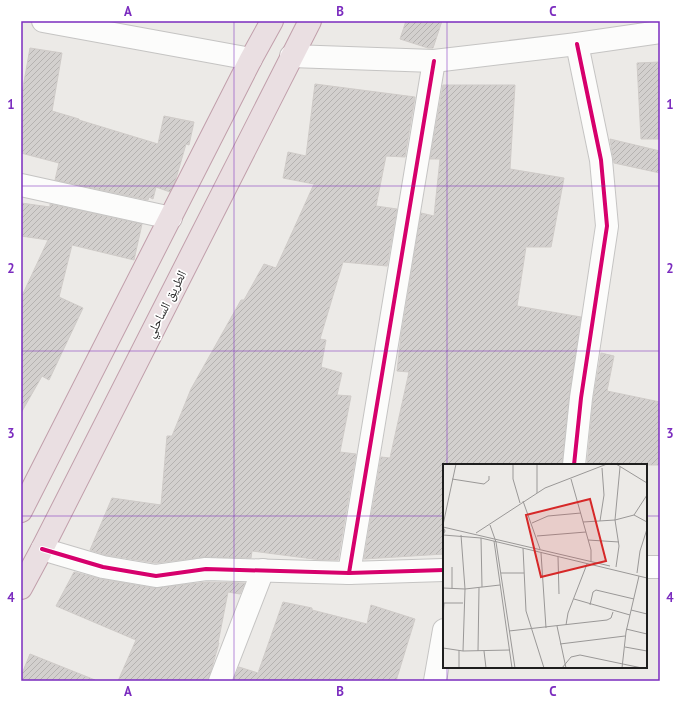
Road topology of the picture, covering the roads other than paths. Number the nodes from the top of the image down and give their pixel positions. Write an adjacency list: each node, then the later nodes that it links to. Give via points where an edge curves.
1 (43, 21): 7 (street)
2 (272, 21): 7 (highway)
3 (310, 21): 6 (highway, الطريق الساحلي)
4 (660, 32): 5 (street)
5 (577, 44): 8 (street); 11 (street, via 601,160 607,226 581,398)
6 (291, 56): 8 (street); 13 (highway, الطريق الساحلي)
7 (251, 59): 10 (highway)
8 (434, 61): 18 (street)
9 (21, 185): 10 (street)
10 (171, 218): 12 (highway)
11 (574, 464)
12 (22, 504)
13 (42, 549): 16 (street, via 103,568 156,576 206,569); 19 (highway, الطريق الساحلي)
14 (647, 567): 15 (street)
15 (660, 567)
16 (262, 570): 18 (street); 21 (street)
17 (443, 570): 18 (street)
18 (348, 573)
19 (21, 588)
20 (443, 636): 22 (street)
21 (220, 681)
22 (435, 681)

